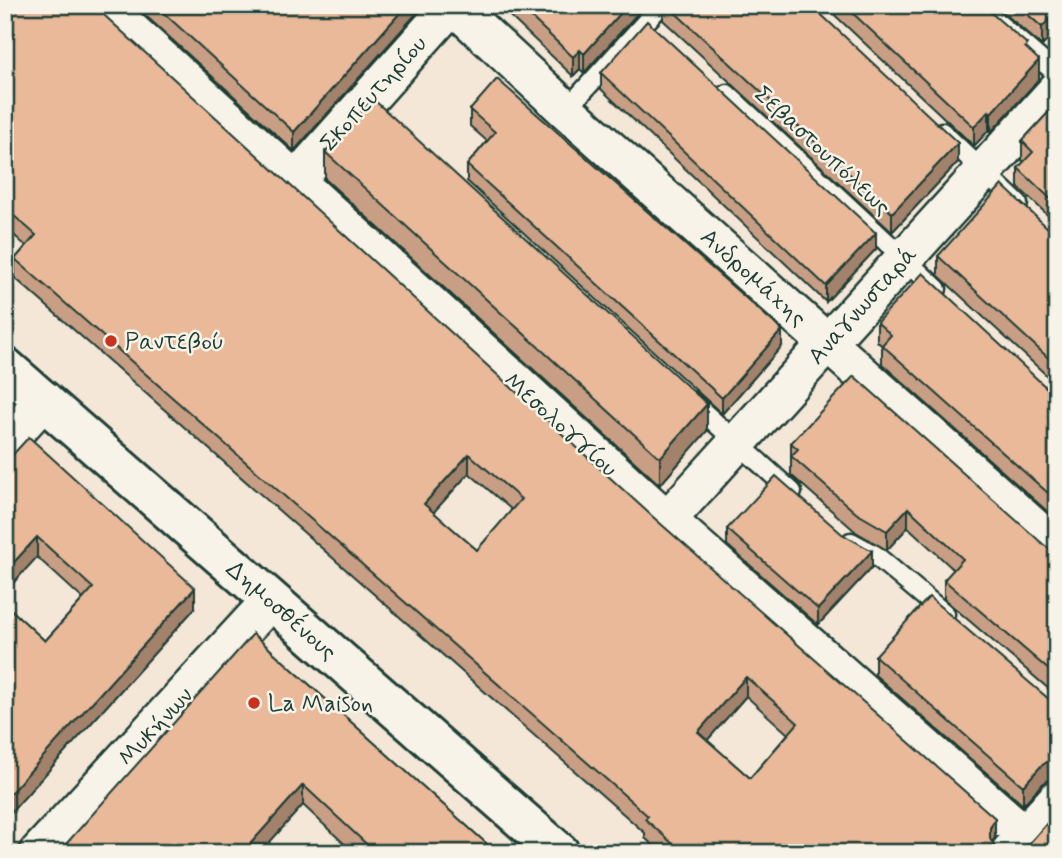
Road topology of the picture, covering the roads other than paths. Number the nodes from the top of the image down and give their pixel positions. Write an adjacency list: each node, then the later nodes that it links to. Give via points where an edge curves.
1 (103, 5): 11 (street, Μεσολογγίου)
2 (452, 5): 8 (street, Ανδρομάχης); 11 (street, Σκοπευτηρίου, via 369,106)
3 (661, 5): 8 (lane, via 652,25)
4 (977, 5): 5 (lane)
5 (1057, 74)
6 (716, 85): 13 (lane, Σεβαστουπόλεως)
7 (1057, 90): 10 (street, Αναγνωσταρά)
8 (566, 110): 15 (street, Ανδρομάχης)
9 (924, 116): 10 (lane)
10 (983, 171): 12 (lane); 13 (street, Αναγνωσταρά)
11 (295, 181): 22 (street, Μεσολογγίου)
12 (1029, 214)
13 (905, 258): 14 (lane, Σεβαστουπόλεως); 15 (street, Αναγνωσταρά)
14 (945, 296)
15 (828, 342): 20 (street, Αναγνωσταρά); 24 (street, Ανδρομάχης)
16 (5, 367): 18 (street, Δημοσθένους)
17 (677, 388): 20 (lane)
18 (44, 400): 19 (street); 25 (street, Δημοσθένους)
19 (5, 443)
20 (737, 443): 21 (lane); 22 (street, Αναγνωσταρά)
21 (808, 506)
22 (667, 520): 28 (street, Μεσολογγίου)
23 (839, 532): 26 (lane, via 874,555)
24 (1057, 548)
25 (271, 600): 29 (street, Μυκήνων); 30 (street, Δημοσθένους)
26 (956, 624)
27 (1057, 799): 28 (street)
28 (1017, 844)
29 (38, 853)
30 (560, 853)

